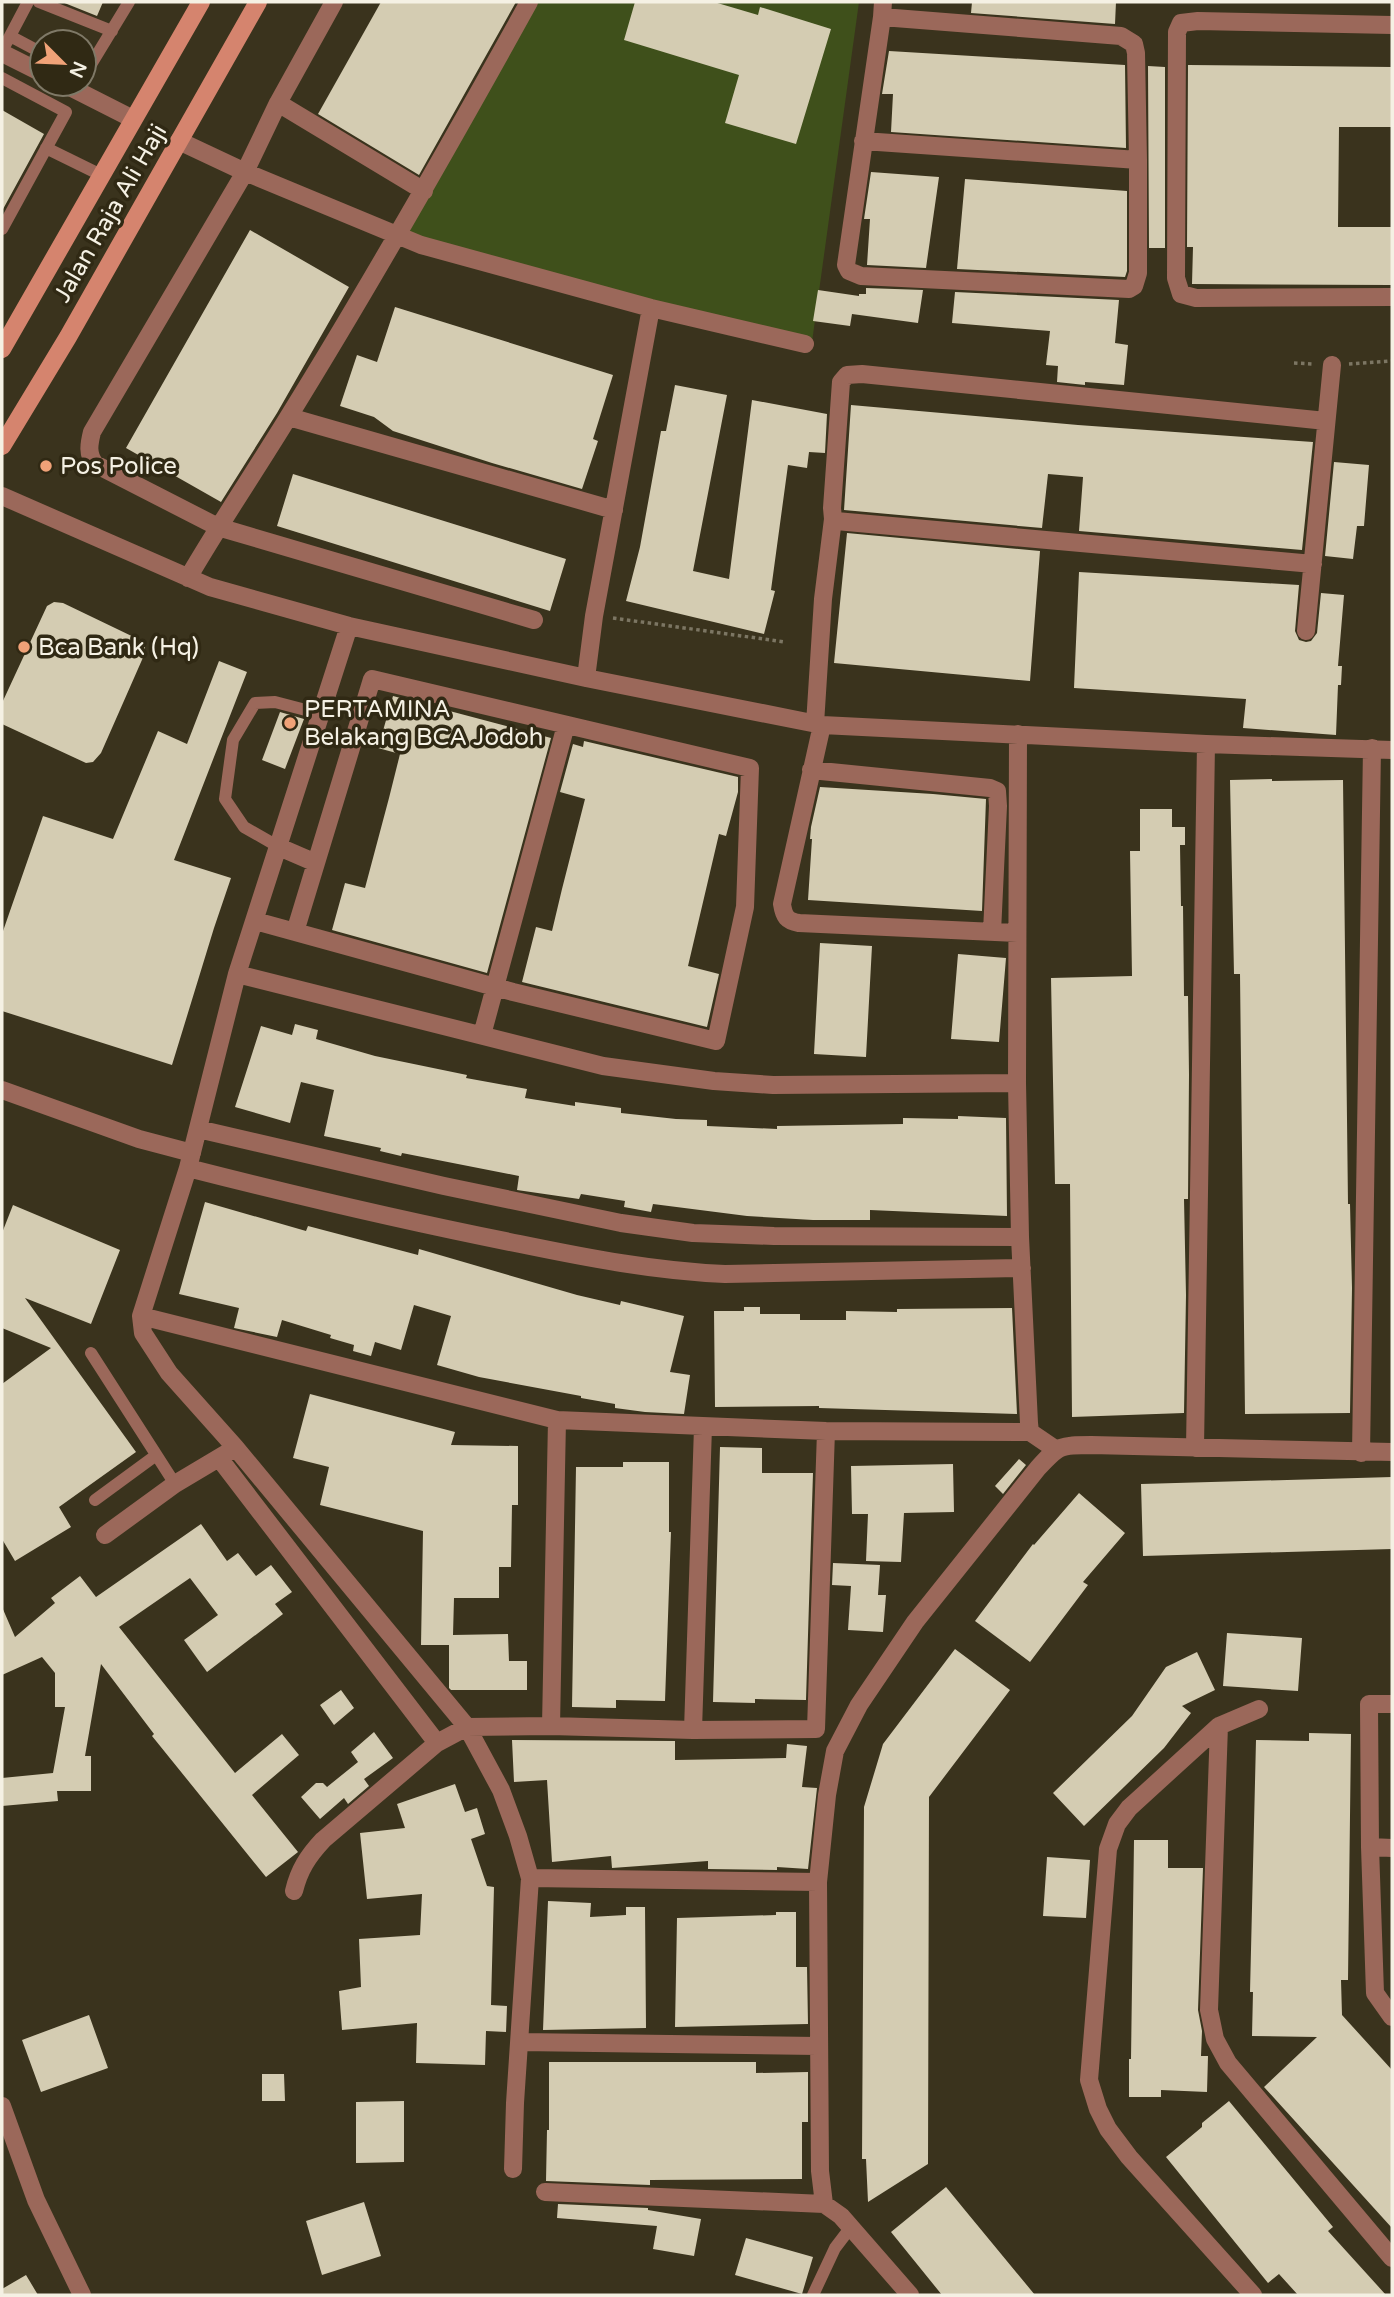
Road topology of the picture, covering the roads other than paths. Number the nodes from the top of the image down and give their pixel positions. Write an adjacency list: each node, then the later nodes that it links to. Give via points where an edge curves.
1 (28, 2): 13 (lane)
2 (39, 2): 12 (lane)
3 (129, 2): 12 (lane)
4 (201, 2): 20 (main road, Jalan Raja Ali Haji)
5 (258, 2): 21 (main road, Jalan Raja Ali Haji)
6 (334, 2): 19 (street)
7 (529, 2): 27 (street)
8 (1198, 2): 10 (street)
9 (882, 10): 22 (street); 24 (street, via 1126,38 1136,52)
10 (1198, 21): 11 (street); 30 (street, via 1181,23 1177,32 1176,278 1181,294 1196,298)
11 (1392, 25)
12 (112, 31): 15 (lane)
13 (4, 47): 14 (lane); 16 (street)
14 (28, 51)
15 (98, 54)
16 (28, 63)
17 (2, 78): 23 (lane, via 66,112)
18 (92, 98): 20 (street)
19 (278, 103): 25 (street); 27 (street)
20 (133, 119): 26 (main road, Jalan Raja Ali Haji)
21 (179, 141): 25 (street); 37 (main road, Jalan Raja Ali Haji)
22 (863, 141): 24 (street); 24 (street, via 846,265 852,274 861,276 1129,289 1138,273)
23 (46, 148): 26 (lane); 28 (lane)
24 (1138, 160)
25 (245, 172): 29 (street); 41 (street, via 89,442 95,464)
26 (101, 175): 33 (main road, Jalan Raja Ali Haji)
27 (424, 191): 29 (street)
28 (2, 229)
29 (396, 236): 31 (street); 35 (street)
30 (1392, 297)
31 (651, 308): 32 (street); 39 (street)
32 (805, 344)
33 (2, 349)
34 (1332, 365): 36 (street)
35 (289, 417): 39 (street); 41 (street)
36 (1326, 421): 40 (street, via 847,375 841,382); 42 (street)
37 (2, 446)
38 (2, 496): 43 (street)
39 (614, 510): 47 (street)
40 (833, 519): 42 (street); 49 (street, via 823,598)
41 (218, 527): 43 (street); 44 (street)
42 (1313, 564): 46 (street)
43 (188, 578): 45 (street)
44 (534, 620)
45 (349, 626): 47 (street); 48 (street)
46 (1307, 631)
47 (586, 678): 49 (street)
48 (321, 714): 56 (street); 56 (lane, via 275,702 255,703 233,740 225,799 244,827)
49 (819, 724): 51 (street); 55 (street)
50 (566, 725): 57 (street, via 372,680); 63 (street); 63 (street, via 750,768 745,907 716,1041)
51 (1017, 734): 52 (street); 61 (street)
52 (1206, 744): 53 (street); 78 (street)
53 (1372, 748): 54 (street); 80 (street)
54 (1392, 750)
55 (811, 770): 60 (street, via 997,791); 60 (street, via 782,904 789,921)
56 (279, 847): 57 (street); 58 (street)
57 (316, 863): 59 (street)
58 (255, 921): 59 (street); 62 (street)
59 (295, 932): 63 (street)
60 (992, 932): 61 (street)
61 (1017, 933): 65 (street)
62 (237, 974): 64 (street); 67 (street)
63 (495, 987): 64 (street)
64 (482, 1035): 65 (street, via 603,1066 714,1081 773,1085)
65 (1017, 1083): 69 (street)
66 (2, 1090): 68 (street)
67 (198, 1129): 68 (street); 69 (street, via 621,1223 694,1233)
68 (190, 1160): 70 (street, via 441,1229 625,1265 725,1274); 71 (street)
69 (1020, 1237): 70 (street)
70 (1022, 1268): 76 (street)
71 (141, 1317): 73 (street); 77 (street, via 143,1333 169,1373)
72 (90, 1353): 82 (lane)
73 (557, 1420): 74 (street); 89 (street)
74 (703, 1427): 75 (street); 92 (street)
75 (826, 1431): 76 (street); 92 (street, via 816,1729)
76 (1030, 1432): 79 (street)
77 (235, 1447): 83 (street); 91 (street)
78 (1195, 1448): 79 (street, via 1071,1445); 80 (street)
79 (1055, 1449): 97 (street, via 915,1622 845,1729 835,1751 827,1795)
80 (1361, 1452): 81 (street)
81 (1392, 1452)
82 (155, 1456): 84 (lane); 85 (lane)
83 (219, 1458): 84 (street); 93 (street)
84 (175, 1484): 86 (street)
85 (95, 1500)
86 (105, 1535)
87 (1392, 1704): 94 (street, via 1369,1704)
88 (1259, 1709): 90 (street)
89 (551, 1726): 91 (street); 92 (street)
90 (1219, 1726): 108 (street, via 1209,2010 1215,2039 1228,2063); 112 (street, via 1129,1808 1108,1849 1089,2080 1098,2109 1115,2138)
91 (467, 1727): 93 (street); 96 (street, via 500,1790)
92 (693, 1731)
93 (437, 1743): 98 (street, via 310,1854)
94 (1370, 1847): 95 (street); 99 (street)
95 (1392, 1848)
96 (530, 1878): 97 (street); 101 (street)
97 (818, 1882): 102 (street)
98 (294, 1891)
99 (1384, 1994): 100 (street)
100 (1392, 2017)
101 (520, 2042): 102 (street); 104 (street)
102 (817, 2046): 106 (street)
103 (2, 2106): 109 (street, via 36,2200)
104 (513, 2169)
105 (545, 2192): 106 (street)
106 (824, 2204): 107 (street)
107 (851, 2227): 110 (lane, via 835,2248); 111 (street)
108 (1392, 2258)
109 (82, 2295)
110 (813, 2295)
111 (910, 2295)
112 (1253, 2295)

